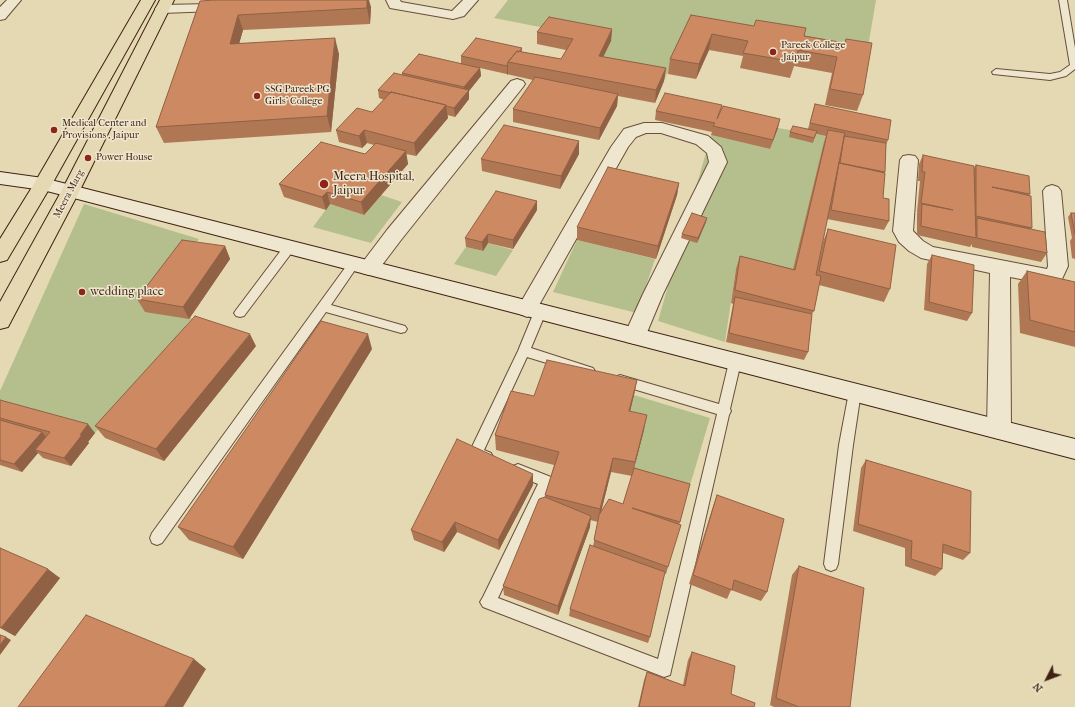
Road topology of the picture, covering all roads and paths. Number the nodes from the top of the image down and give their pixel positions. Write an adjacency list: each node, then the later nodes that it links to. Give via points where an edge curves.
1 (14, 0): 7 (street)
2 (393, 0): 3 (street, via 395,5 453,15 459,13)
3 (471, 0)
4 (1063, 0): 8 (lane, via 1074,66 1063,74 1050,77)
5 (159, 3): 6 (street); 12 (main road); 14 (main road, Meera Marg)
6 (211, 8)
7 (0, 16)
8 (996, 72)
9 (517, 84): 17 (street, via 394,235)
10 (909, 160): 18 (street, via 903,231 906,237 928,253)
11 (0, 178): 12 (street)
12 (43, 184): 14 (street); 16 (main road)
13 (1052, 191): 18 (street, via 1058,266 1055,274 1047,277)
14 (70, 192): 15 (street); 22 (main road, Meera Marg)
15 (289, 248): 17 (street); 21 (lane)
16 (0, 255)
17 (362, 266): 19 (lane); 20 (street)
18 (1000, 268): 29 (street)
19 (324, 307): 23 (lane); 31 (lane)
20 (533, 310): 24 (street); 24 (street, via 620,147 630,133 644,128 662,128 702,140 715,150 718,162); 25 (lane)
21 (240, 313)
22 (0, 321)
23 (401, 329)
24 (635, 336): 26 (street)
25 (524, 351): 28 (lane); 28 (lane, via 476,453 546,481 488,602 664,669)
26 (735, 362): 27 (street); 28 (lane)
27 (855, 392): 29 (street); 32 (lane)
28 (725, 411)
29 (999, 429): 30 (street)
30 (1075, 449)
31 (158, 538)
32 (831, 564)

